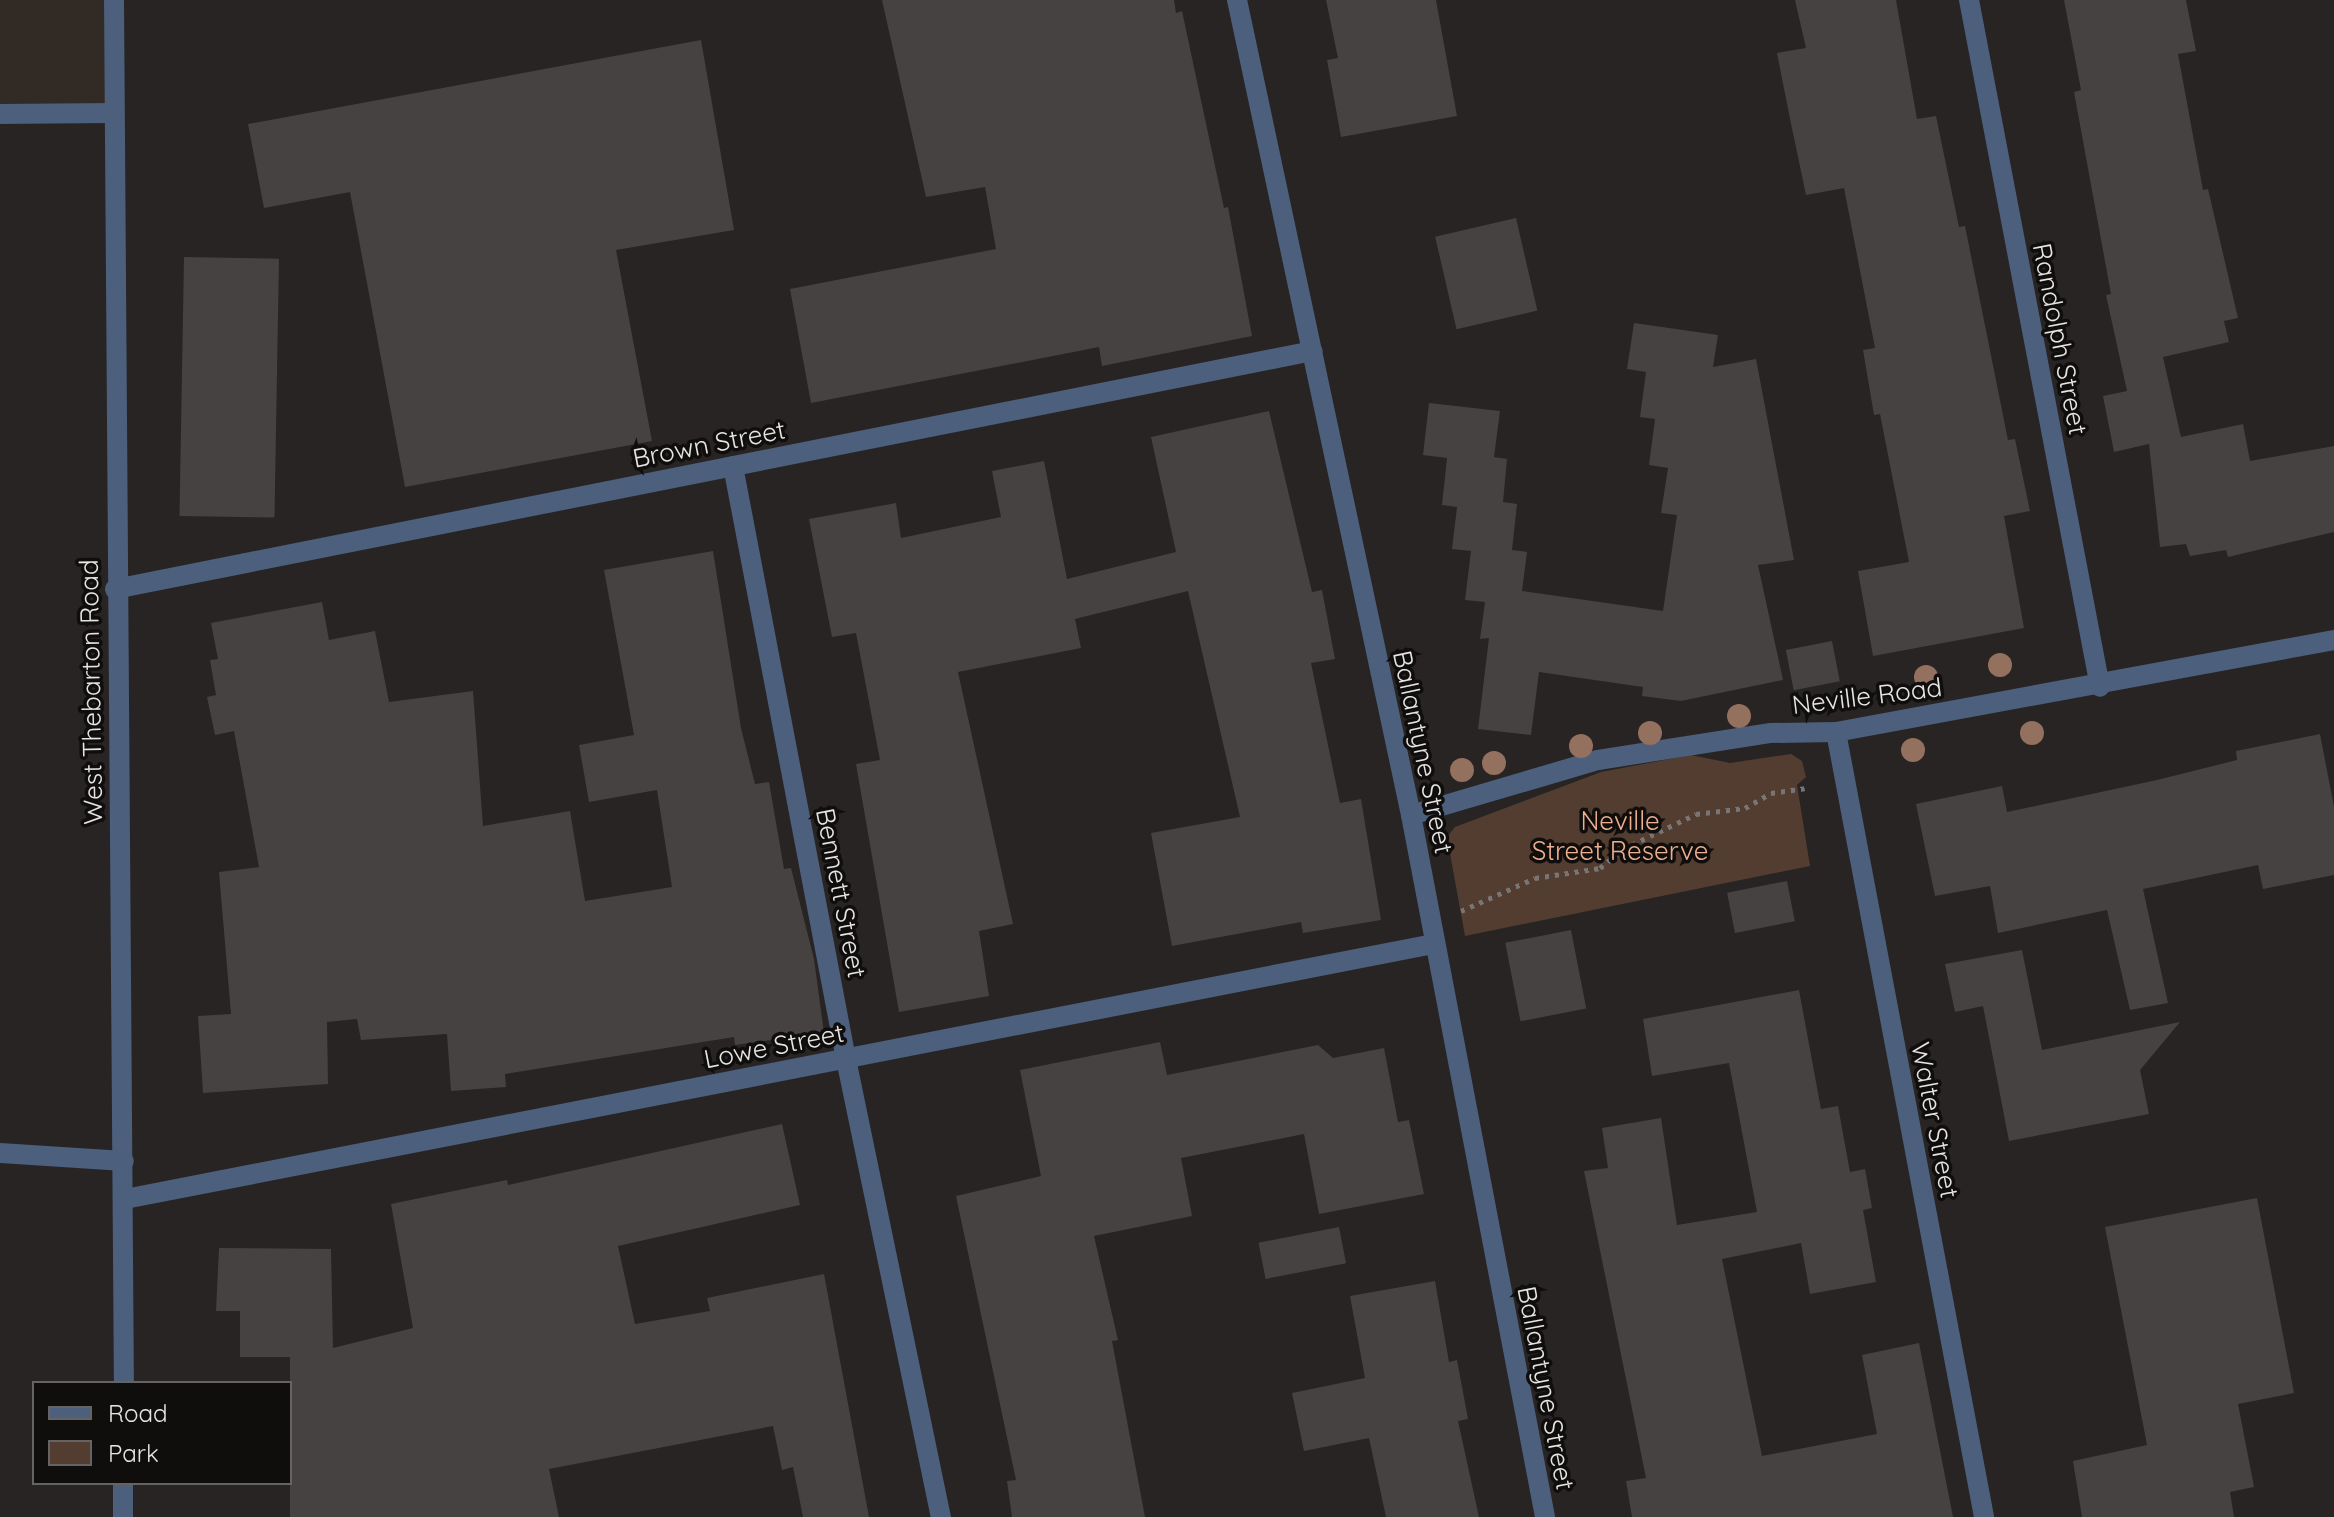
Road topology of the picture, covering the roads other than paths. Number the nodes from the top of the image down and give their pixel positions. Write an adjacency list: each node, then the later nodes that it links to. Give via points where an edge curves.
1 (114, 0): 4 (street, West Thebarton Road)
2 (1237, 0): 6 (street, Ballantyne Street)
3 (1969, 0): 10 (street, Randolph Street)
4 (113, 113): 5 (street); 8 (street, West Thebarton Road)
5 (0, 114)
6 (1313, 351): 7 (street, Brown Street); 12 (street, Ballantyne Street)
7 (733, 466): 8 (street, Brown Street); 14 (street, Bennett Street)
8 (115, 589): 16 (street, West Thebarton Road)
9 (2334, 640): 10 (street, Neville Road)
10 (2100, 687): 11 (street, Neville Road)
11 (1836, 732): 12 (street, Neville Road, via 1771,733 1598,760); 23 (street, Walter Street)
12 (1411, 815): 13 (street, Ballantyne Street)
13 (1432, 934): 14 (street, Lowe Street); 22 (street, Ballantyne Street)
14 (846, 1059): 17 (street, Lowe Street); 21 (street, Bennett Street)
15 (0, 1153): 16 (street)
16 (124, 1161): 17 (street, West Thebarton Road)
17 (125, 1199): 18 (street, West Thebarton Road)
18 (124, 1381)
19 (123, 1485): 20 (street)
20 (123, 1517)
21 (941, 1517)
22 (1545, 1517)
23 (1984, 1517)

